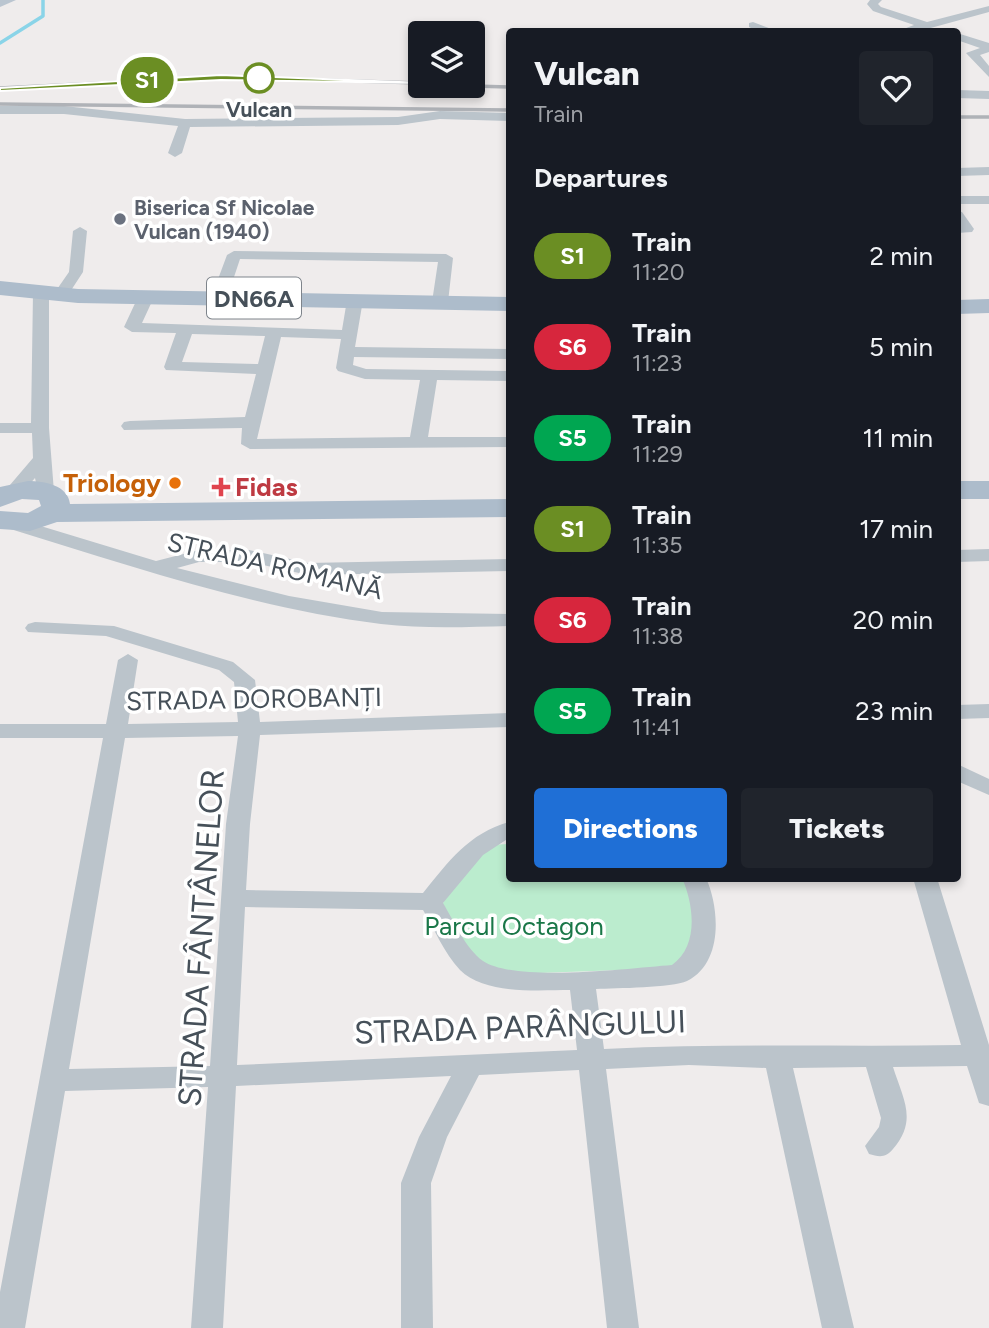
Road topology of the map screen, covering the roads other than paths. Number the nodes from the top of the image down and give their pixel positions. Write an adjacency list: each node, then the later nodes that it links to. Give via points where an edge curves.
1 (8, 0): 3 (main road)
2 (877, 0): 6 (street, via 872,4 877,9)
3 (0, 2)
4 (989, 9): 6 (street)
5 (753, 25): 7 (street)
6 (927, 25): 8 (street); 9 (street)
7 (760, 28)
8 (916, 28)
9 (934, 28)
10 (961, 38): 11 (street)
11 (989, 48): 12 (street, via 972,52)
12 (989, 73)
13 (961, 93): 14 (street)
14 (989, 95)
15 (0, 110): 17 (street, via 64,110)
16 (506, 117): 17 (street)
17 (185, 123): 18 (street)
18 (175, 153)
19 (989, 171): 20 (street)
20 (961, 172)
21 (961, 200): 22 (street)
22 (989, 200)
23 (80, 231): 25 (street, via 76,272)
24 (0, 288): 25 (main road, DN66A)
25 (51, 294): 26 (main road, DN66A); 43 (street)
26 (146, 297): 27 (main road, DN66A); 33 (street, via 132,327)
27 (219, 298): 28 (main road, DN66A); 29 (street, via 234,254 446,258)
28 (355, 300): 29 (main road, DN66A); 35 (street)
29 (440, 302): 30 (main road, DN66A)
30 (506, 304)
31 (989, 306): 32 (main road)
32 (961, 307)
33 (186, 329): 34 (street); 37 (street, via 172,366)
34 (274, 332): 35 (street); 37 (street)
35 (347, 343): 36 (street); 38 (street, via 344,368 353,372)
36 (506, 354)
37 (265, 369): 40 (street)
38 (429, 375): 39 (street); 45 (street)
39 (506, 376)
40 (252, 422): 41 (street); 45 (street, via 250,444)
41 (130, 426)
42 (0, 428): 43 (street)
43 (40, 428): 46 (street)
44 (506, 442): 45 (street)
45 (418, 443)
46 (41, 460): 52 (street); 54 (street)
47 (961, 490): 48 (main road)
48 (989, 490)
49 (506, 499): 54 (main road)
50 (989, 499): 51 (main road)
51 (961, 500)
52 (3, 508): 54 (main road)
53 (506, 508): 54 (main road)
54 (49, 511): 58 (street, STRADA ROMANĂ)
55 (989, 555): 56 (street)
56 (961, 556)
57 (506, 565): 58 (street, via 308,569 249,556 198,556)
58 (159, 566): 59 (street, STRADA ROMANĂ, via 366,616 409,621)
59 (506, 620)
60 (35, 628): 61 (street, via 90,628)
61 (127, 648): 65 (street); 66 (street, STRADA FÂNTÂNELOR, via 237,671 244,680)
62 (989, 711): 63 (street)
63 (961, 712)
64 (506, 720): 66 (street, STRADA DOROBANȚI)
65 (115, 730): 66 (street, STRADA DOROBANȚI); 67 (street, STRADA DOROBANȚI); 82 (street)
66 (250, 730): 73 (street, STRADA FÂNTÂNELOR)
67 (0, 731)
68 (961, 773): 69 (street)
69 (989, 788)
70 (506, 831): 74 (street, via 476,846)
71 (696, 882): 75 (street, via 704,911 697,959 690,968 678,974)
72 (926, 882): 76 (street)
73 (234, 898): 74 (street); 81 (street, STRADA FÂNTÂNELOR)
74 (430, 902): 75 (street, via 473,968 511,980)
75 (582, 979): 78 (street)
76 (983, 1056): 77 (street, STRADA PARÂNGULUI); 83 (street)
77 (877, 1057): 79 (street, STRADA PARÂNGULUI); 84 (street, via 895,1118 892,1131)
78 (592, 1058): 79 (street, STRADA PARÂNGULUI); 80 (street, STRADA PARÂNGULUI); 88 (street)
79 (777, 1058): 89 (street)
80 (472, 1063): 81 (street, STRADA PARÂNGULUI); 87 (street, via 433,1137 416,1183)
81 (225, 1075): 82 (street, STRADA PARÂNGULUI); 86 (street, STRADA FÂNTÂNELOR)
82 (53, 1080): 85 (street)
83 (989, 1095)
84 (879, 1146)
85 (9, 1328)
86 (207, 1328)
87 (416, 1328)
88 (623, 1328)
89 (838, 1328)

